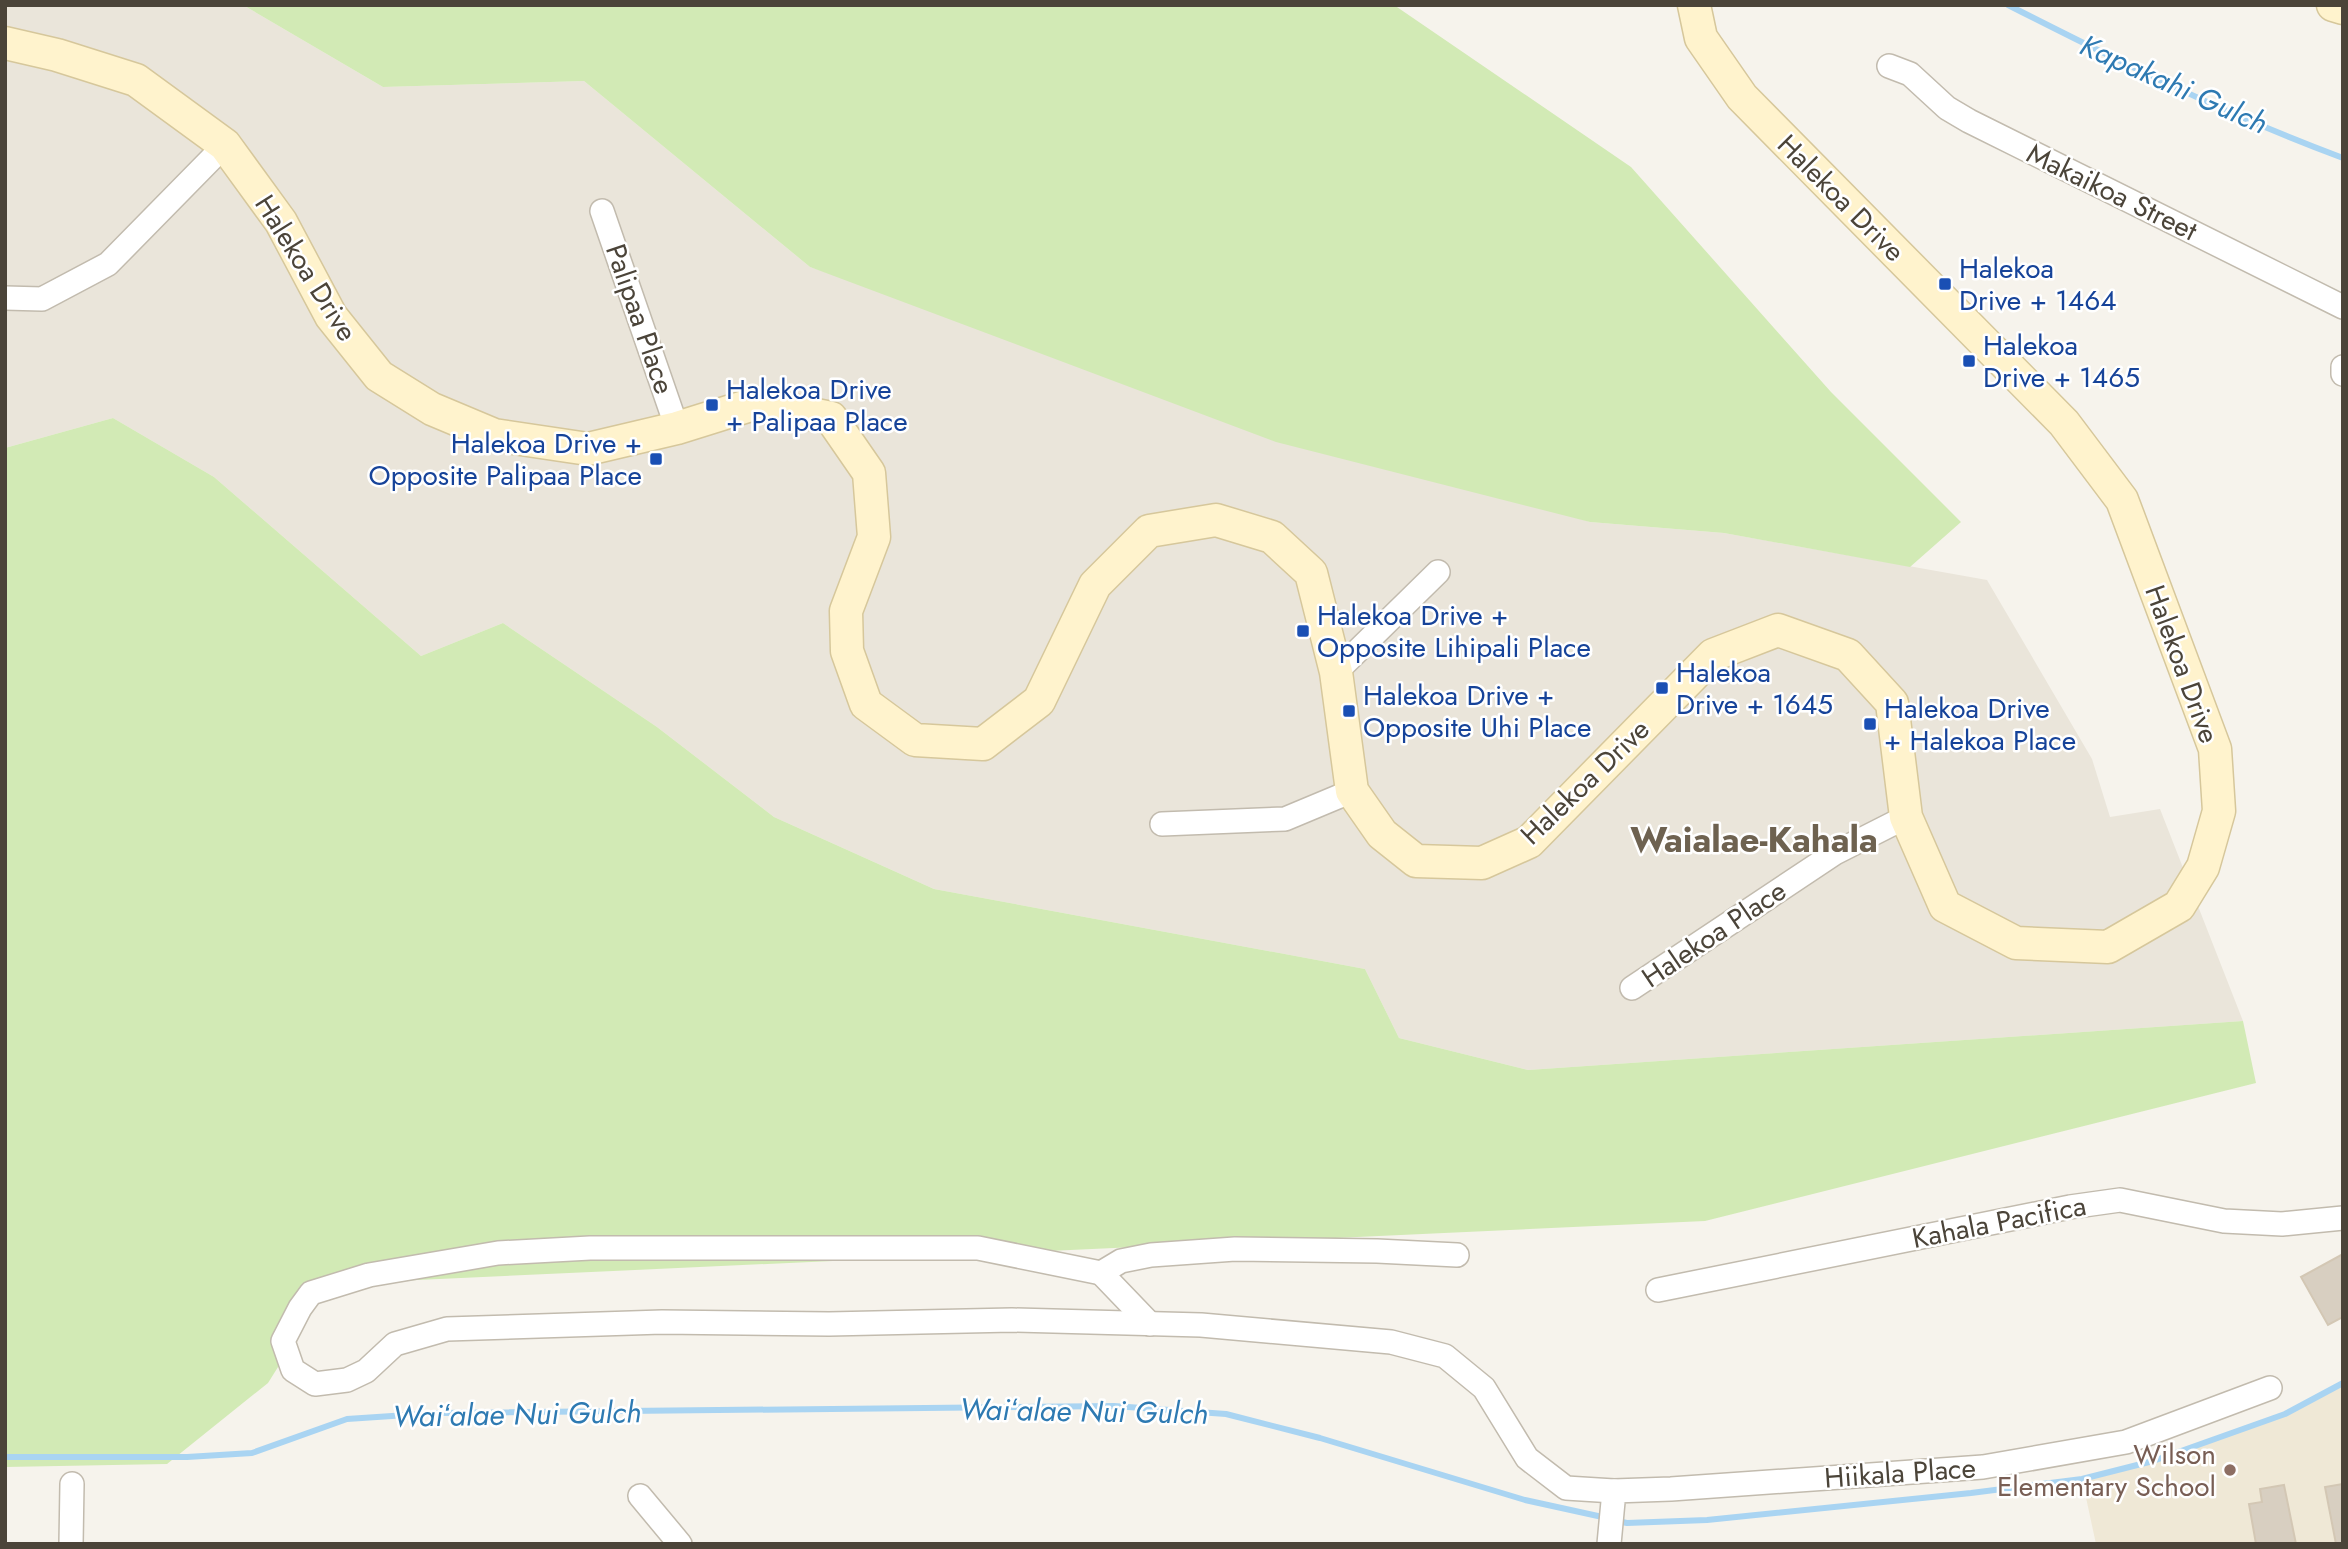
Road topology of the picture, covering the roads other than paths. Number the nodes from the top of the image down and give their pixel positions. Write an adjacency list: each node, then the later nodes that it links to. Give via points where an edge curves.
1 (1694, 5): 16 (street, Halekoa Drive, via 1701,38 1742,97 2064,423 2122,500 2215,749 2219,811 2203,867 2179,906 2108,947 2016,943 1945,906)
2 (2333, 5): 3 (street)
3 (2343, 8)
4 (5, 43): 6 (street, Halekoa Drive, via 136,80)
5 (1889, 66): 9 (street, Makaikoa Street, via 1910,74 1947,108 1969,121)
6 (225, 145): 8 (street, via 108,264 42,299); 12 (street, Halekoa Drive, via 281,222 331,316 379,376 421,403 494,435 588,449)
7 (602, 211): 12 (street, Palipaa Place)
8 (5, 298)
9 (2343, 307)
10 (2343, 367): 11 (street)
11 (2343, 374)
12 (677, 428): 14 (street, Halekoa Drive, via 758,403 831,418 869,473 874,537 846,611 846,650 866,704 915,740 984,744 1039,701 1095,585 1149,531 1216,520 1272,537 1311,573)
13 (1438, 572): 14 (street)
14 (1336, 672): 15 (street, Halekoa Drive)
15 (1352, 791): 16 (street, Halekoa Drive, via 1382,834 1416,861 1482,863 1529,842 1713,654 1778,630 1848,654 1892,703); 17 (street, via 1285,818)
16 (1906, 817): 18 (street, Halekoa Place, via 1835,853)
17 (1161, 824)
18 (1632, 988)
19 (2343, 1218): 22 (street, Kahala Pacifica, via 2282,1224 2224,1221 2120,1200 2070,1206)
20 (1458, 1255): 21 (street, via 1235,1250 1151,1255 1121,1261)
21 (1101, 1273): 23 (street); 23 (street, Hiikala Place, via 978,1248 590,1248 498,1253 369,1276 312,1293 283,1341 293,1370 315,1384 347,1380 366,1371 395,1344 447,1329 662,1322)
22 (1658, 1290)
23 (1150, 1324): 27 (street, Hiikala Place, via 1391,1342 1445,1356 1484,1388 1527,1458 1566,1488)
24 (2270, 1388): 27 (street, Hiikala Place, via 2126,1442 1983,1467 1671,1489)
25 (72, 1484): 29 (street)
26 (640, 1496): 30 (street)
27 (1614, 1499): 28 (street)
28 (1609, 1543)
29 (71, 1544)
30 (680, 1544)

